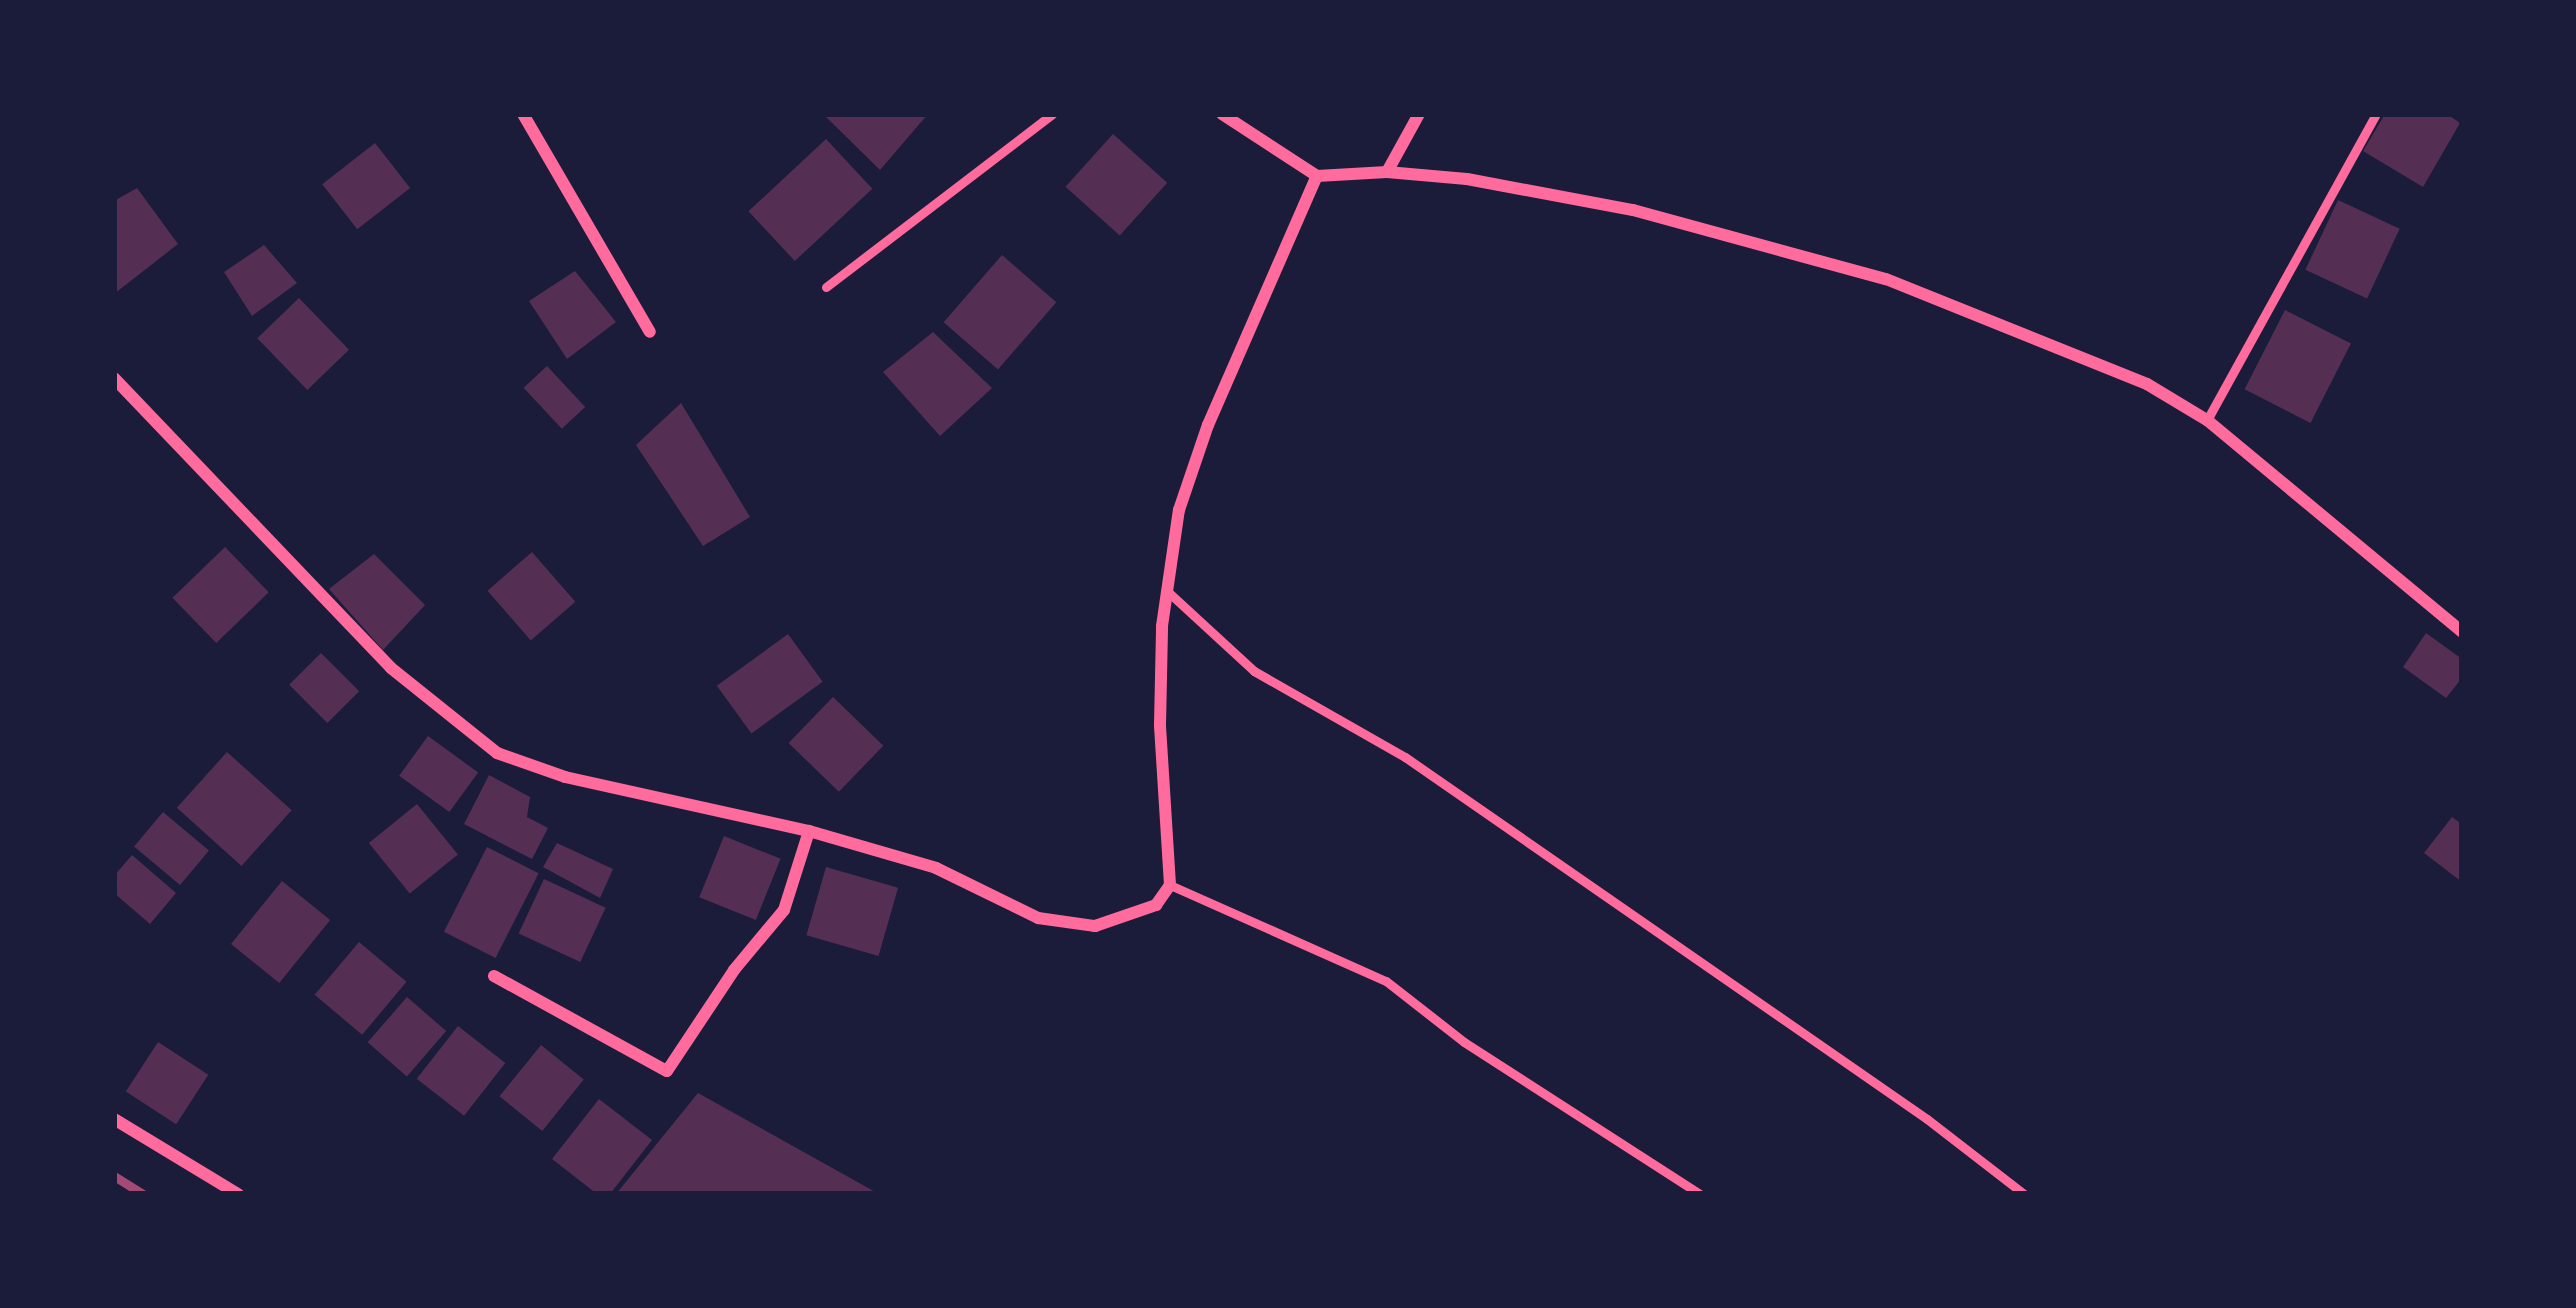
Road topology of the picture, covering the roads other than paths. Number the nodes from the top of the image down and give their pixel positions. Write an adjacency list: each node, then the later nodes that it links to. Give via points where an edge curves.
1 (524, 114): 9 (street)
2 (1052, 114): 8 (lane)
3 (1222, 114): 7 (street)
4 (1419, 114): 6 (street)
5 (2376, 114): 11 (lane)
6 (1387, 172): 7 (street); 11 (street, via 1634,210 1815,257 2147,384)
7 (1317, 176): 12 (street, via 1208,425 1179,510)
8 (826, 287)
9 (650, 332)
10 (114, 378): 14 (street, via 391,668 497,753 565,777)
11 (2207, 420): 13 (street)
12 (1166, 590): 15 (street, via 1160,724); 20 (lane, via 1254,671 1405,757)
13 (2462, 632)
14 (809, 831): 15 (street, via 936,868 1061,924 1124,920 1156,904); 16 (street, via 784,910 667,1071)
15 (1169, 885): 19 (lane, via 1386,981 1464,1042)
16 (494, 976)
17 (114, 1119): 18 (street)
18 (238, 1194)
19 (1700, 1194)
20 (2024, 1194)

